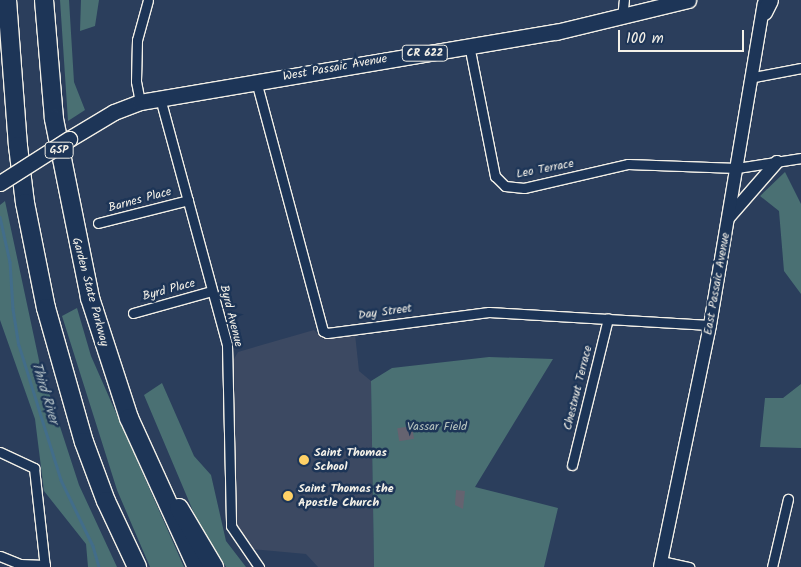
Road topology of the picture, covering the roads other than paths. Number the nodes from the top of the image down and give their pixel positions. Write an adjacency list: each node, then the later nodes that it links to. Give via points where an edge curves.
1 (7, 0): 29 (highway, via 18,146 34,257 70,399)
2 (44, 0): 25 (highway, Garden State Parkway / GSP, via 54,119 76,240 108,360)
3 (148, 0): 13 (street, via 137,40 136,81)
4 (624, 0): 7 (street)
5 (688, 0): 7 (main road, West Passaic Avenue / CR 622)
6 (766, 4): 10 (main road, East Passaic Avenue)
7 (622, 18): 8 (main road, West Passaic Avenue / CR 622)
8 (469, 45): 11 (main road, West Passaic Avenue / CR 622); 16 (street, Leo Terrace, via 495,176 505,186 524,188 628,164)
9 (801, 68): 10 (street)
10 (754, 77): 16 (main road, East Passaic Avenue)
11 (256, 81): 12 (main road, West Passaic Avenue / CR 622); 23 (street, Day Street, via 323,331 489,312)
12 (160, 98): 13 (main road, West Passaic Avenue / CR 622); 18 (street, Byrd Avenue)
13 (140, 102): 17 (main road, West Passaic Avenue / CR 622, bridge, via 114,112)
14 (801, 158): 15 (street, Leo Terrace)
15 (777, 162): 16 (street, Leo Terrace); 19 (main road)
16 (737, 168): 19 (main road, East Passaic Avenue)
17 (0, 183)
18 (188, 200): 20 (street, Barnes Place); 21 (street, Byrd Avenue)
19 (729, 217): 24 (main road, East Passaic Avenue)
20 (98, 223)
21 (212, 291): 22 (street, Byrd Place); 37 (street, Byrd Avenue, via 227,345 229,513 238,539)
22 (133, 313)
23 (608, 318): 24 (street, Day Street); 27 (street, Chestnut Terrace)
24 (710, 325): 31 (main road, East Passaic Avenue)
25 (129, 418): 35 (highway, Garden State Parkway / GSP); 36 (highway)
26 (0, 452): 32 (street, via 32,464)
27 (572, 464)
28 (788, 499): 39 (street)
29 (106, 501): 33 (highway); 34 (highway)
30 (0, 556): 32 (street, via 20,564)
31 (661, 564): 38 (street)
32 (45, 566)
33 (129, 567)
34 (137, 567)
35 (197, 567)
36 (214, 567)
37 (259, 567)
38 (689, 567)
39 (772, 567)

